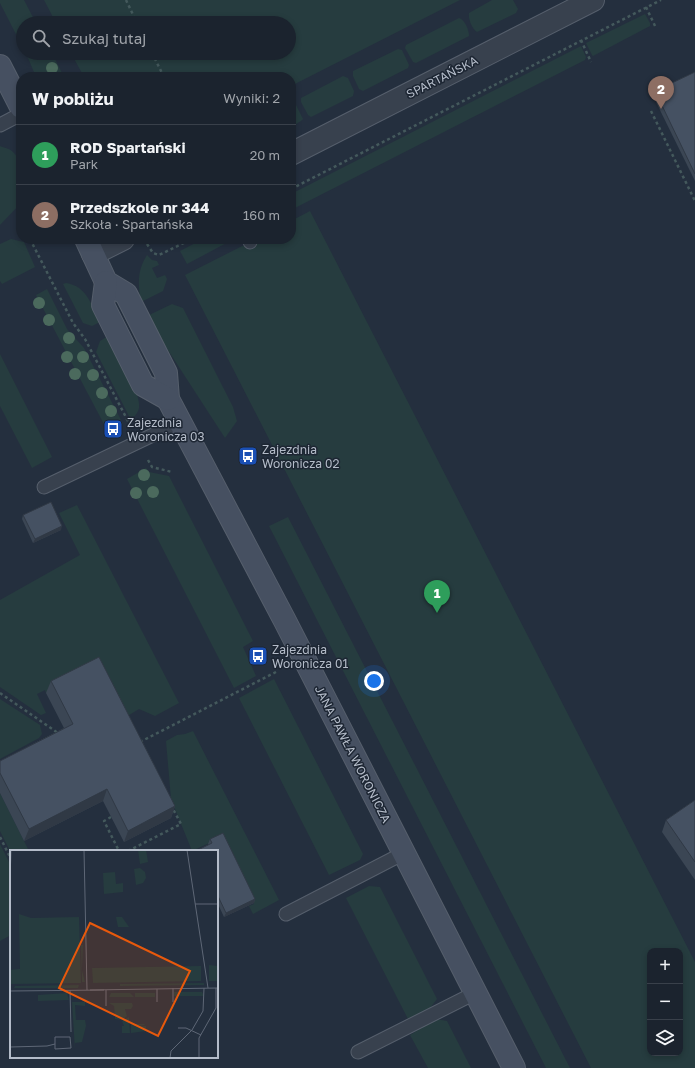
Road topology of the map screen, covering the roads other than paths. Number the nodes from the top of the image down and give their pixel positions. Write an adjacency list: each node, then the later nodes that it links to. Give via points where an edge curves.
1 (593, 0): 6 (street, SPARTAŃSKA)
2 (0, 66): 3 (street)
3 (16, 98)
4 (16, 117): 5 (lane)
5 (0, 125)
6 (296, 151)
7 (102, 244): 8 (street)
8 (89, 247): 9 (street, JANA PAWŁA WORONICZA, via 106,282 103,305 143,385 168,399)
9 (180, 422): 10 (lane); 11 (street, JANA PAWŁA WORONICZA)
10 (44, 487)
11 (404, 853): 12 (lane); 13 (street, JANA PAWŁA WORONICZA)
12 (286, 914)
13 (475, 993): 14 (lane); 15 (street, JANA PAWŁA WORONICZA)
14 (358, 1052)
15 (514, 1068)

